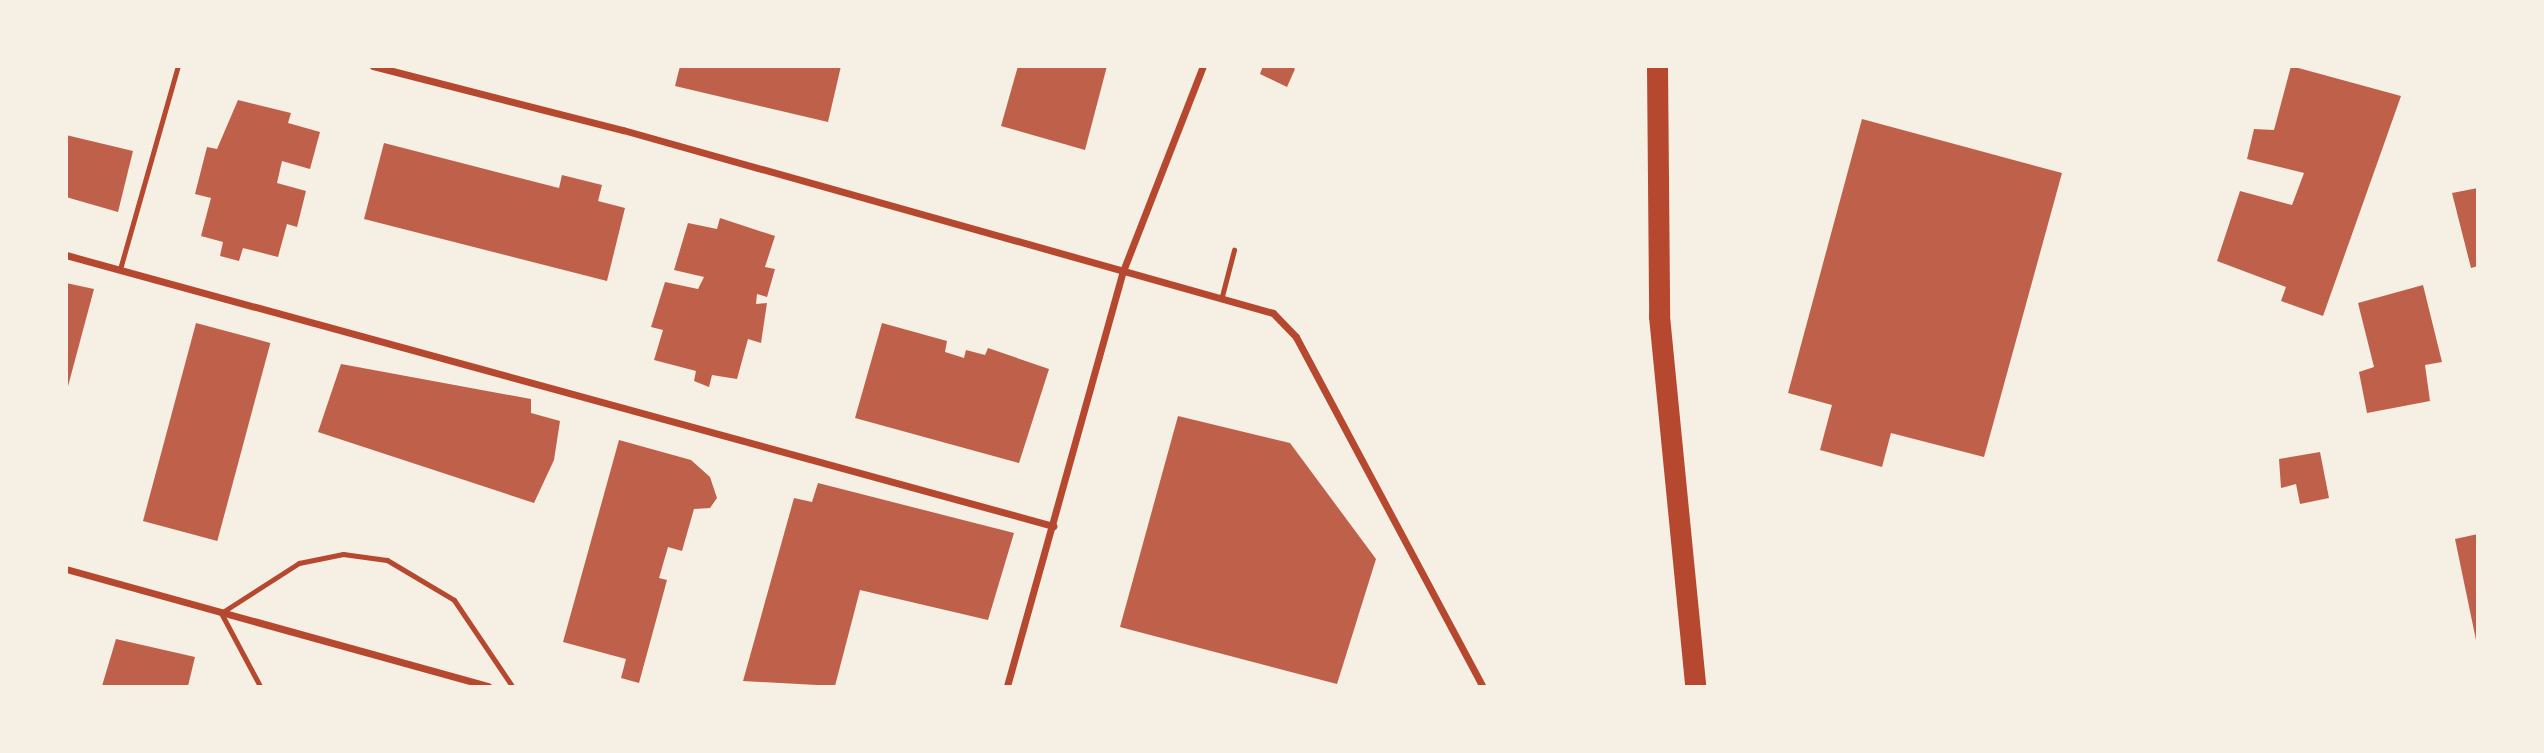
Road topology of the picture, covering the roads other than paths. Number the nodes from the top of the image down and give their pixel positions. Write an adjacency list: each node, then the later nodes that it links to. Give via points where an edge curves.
1 (178, 66): 7 (lane)
2 (373, 66): 8 (street, via 623,130)
3 (1203, 66): 8 (street, via 1172,132)
4 (1657, 66): 18 (highway, via 1659,316)
5 (1234, 250): 9 (lane)
6 (66, 255): 7 (street)
7 (120, 270): 10 (street)
8 (1123, 271): 9 (street); 10 (street)
9 (1222, 296): 17 (street, via 1273,313 1296,337)
10 (1053, 526): 16 (street)
11 (66, 569): 12 (street)
12 (221, 613): 13 (lane); 14 (street); 15 (lane, via 299,563 343,554 387,560 454,600)
13 (260, 687)
14 (488, 687)
15 (512, 687)
16 (1007, 687)
17 (1482, 687)
18 (1695, 687)

